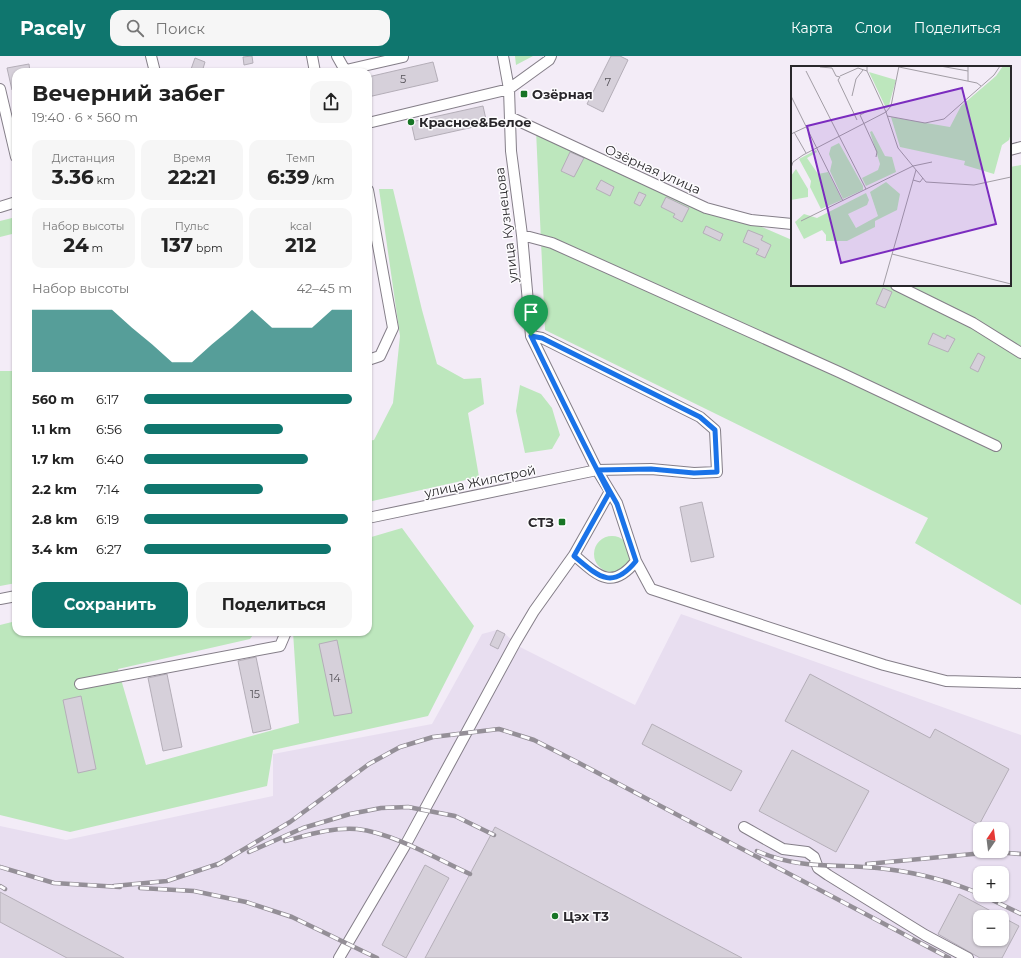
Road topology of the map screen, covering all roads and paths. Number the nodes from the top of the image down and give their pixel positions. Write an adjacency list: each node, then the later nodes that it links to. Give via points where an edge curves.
1 (151, 56): 7 (street)
2 (312, 56): 8 (street)
3 (337, 56): 9 (street)
4 (503, 56): 12 (street, улица Кузнецова)
5 (551, 56): 12 (street)
6 (403, 57): 10 (street)
7 (153, 68)
8 (314, 68)
9 (344, 68)
10 (358, 68)
11 (0, 89): 15 (street)
12 (509, 89): 13 (street, улица Кузнецова); 14 (street)
13 (510, 117): 21 (street, Озёрная улица, via 706,208 751,220); 22 (street, улица Кузнецова, via 511,151)
14 (372, 122)
15 (12, 139)
16 (1021, 147): 17 (street)
17 (1011, 150)
18 (12, 203): 19 (street)
19 (0, 207)
20 (372, 212): 26 (street, via 393,328 380,356)
21 (791, 224)
22 (522, 235): 24 (street, улица Кузнецова); 27 (street, via 552,243 839,372)
23 (898, 286): 25 (street, via 973,323)
24 (531, 336): 28 (street, улица Кузнецова); 28 (street, улица Жилстрой, via 542,338 700,417 715,430 717,472)
25 (1021, 353)
26 (372, 359)
27 (996, 446)
28 (598, 470): 29 (street, улица Кузнецова); 30 (street, улица Жилстрой)
29 (609, 493): 31 (street); 32 (street, улица Кузнецова, via 617,504)
30 (372, 517)
31 (574, 556): 32 (street, via 598,576 617,578 627,572); 39 (street, via 515,642 406,844)
32 (636, 561): 36 (street, улица Кузнецова, via 651,589 884,665 946,681)
33 (12, 597): 34 (street)
34 (0, 599)
35 (284, 636): 37 (street, via 280,646)
36 (1021, 683)
37 (80, 684)
38 (744, 827): 40 (street, via 783,849 807,852 814,857 818,868 828,875 925,936)
39 (339, 958)
40 (968, 958)

